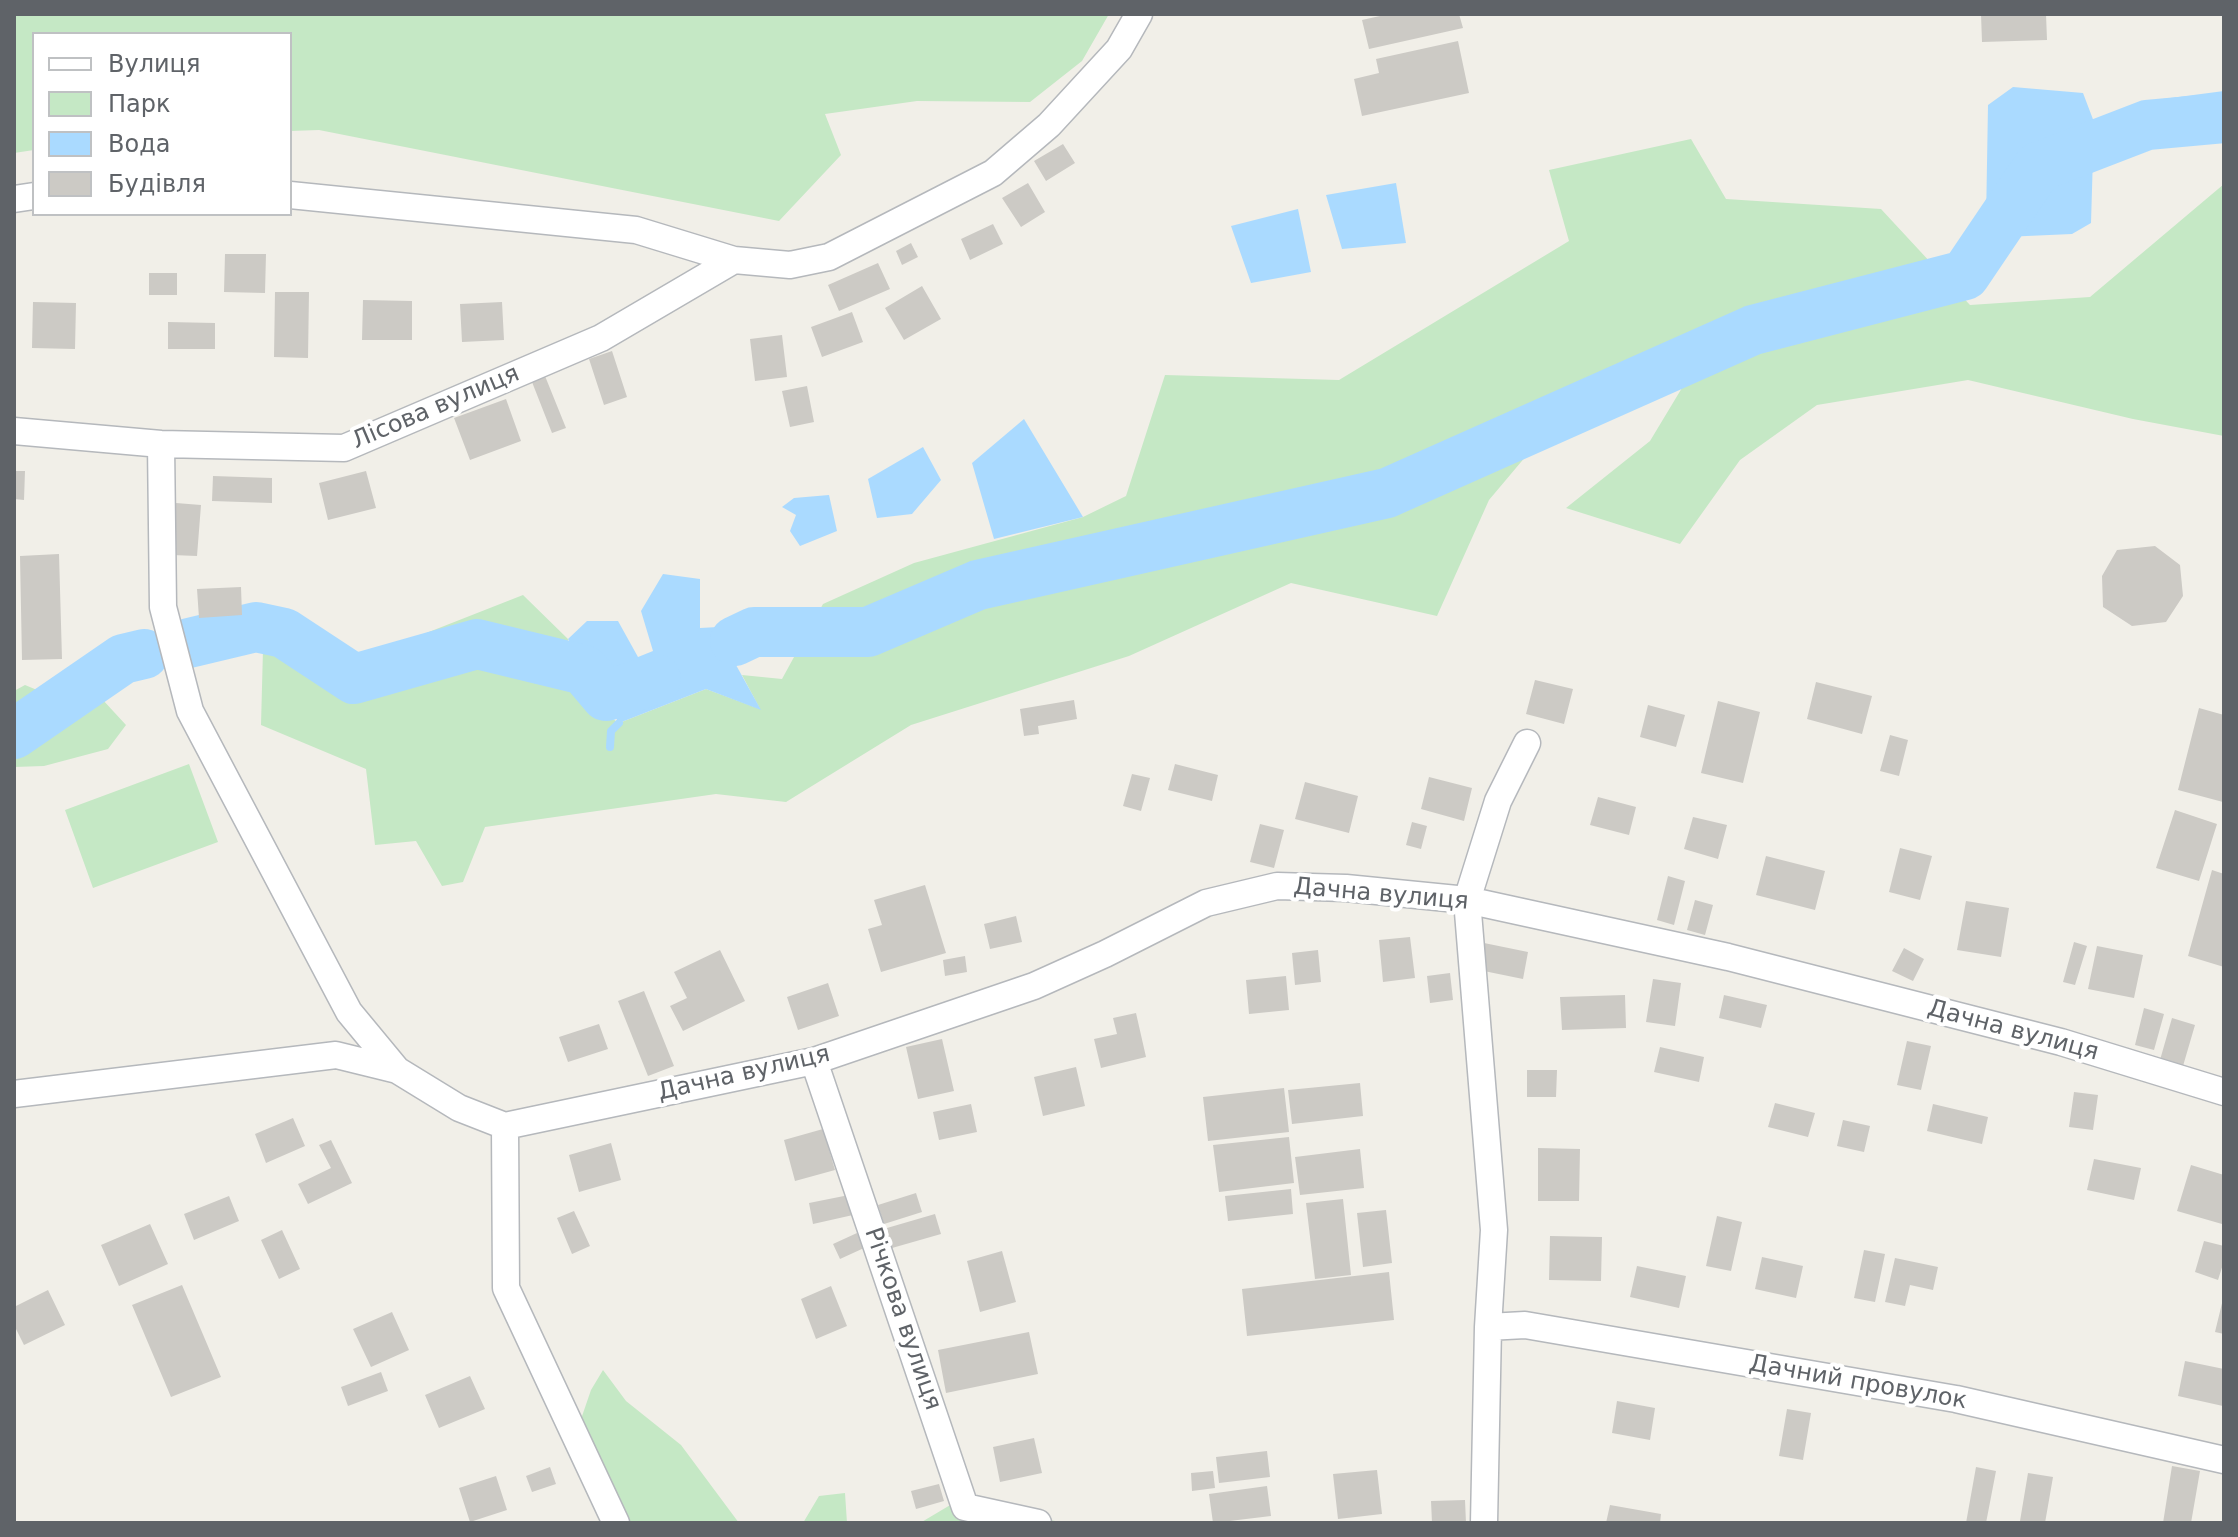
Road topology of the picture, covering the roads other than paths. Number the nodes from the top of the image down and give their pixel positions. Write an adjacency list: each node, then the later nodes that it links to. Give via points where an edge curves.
1 (1139, 14): 3 (street, via 1119,49 1049,125 993,173 829,257 790,265)
2 (292, 195): 3 (street, via 636,230)
3 (734, 260): 5 (street, Лісова вулиця, via 601,338 344,448)
4 (14, 431): 5 (street, Лісова вулиця)
5 (161, 444): 9 (street, via 163,607 190,711 349,1012)
6 (1527, 743): 7 (street, via 1498,801)
7 (1467, 900): 8 (street, Дачна вулиця, via 1277,886 1206,903 1034,986); 10 (street, Дачна вулиця, via 1759,964 2061,1042); 13 (street, via 1494,1230)
8 (814, 1061): 12 (street, Дачна вулиця); 16 (street, Річкова вулиця, via 965,1507)
9 (397, 1070): 11 (street, via 336,1055); 12 (street, via 459,1108)
10 (2224, 1092)
11 (14, 1094)
12 (505, 1126): 15 (street, via 506,1288)
13 (1488, 1327): 14 (street, Дачний провулок, via 1525,1325 1941,1397); 17 (street)
14 (2224, 1460)
15 (616, 1523)
16 (1038, 1523)
17 (1484, 1523)

